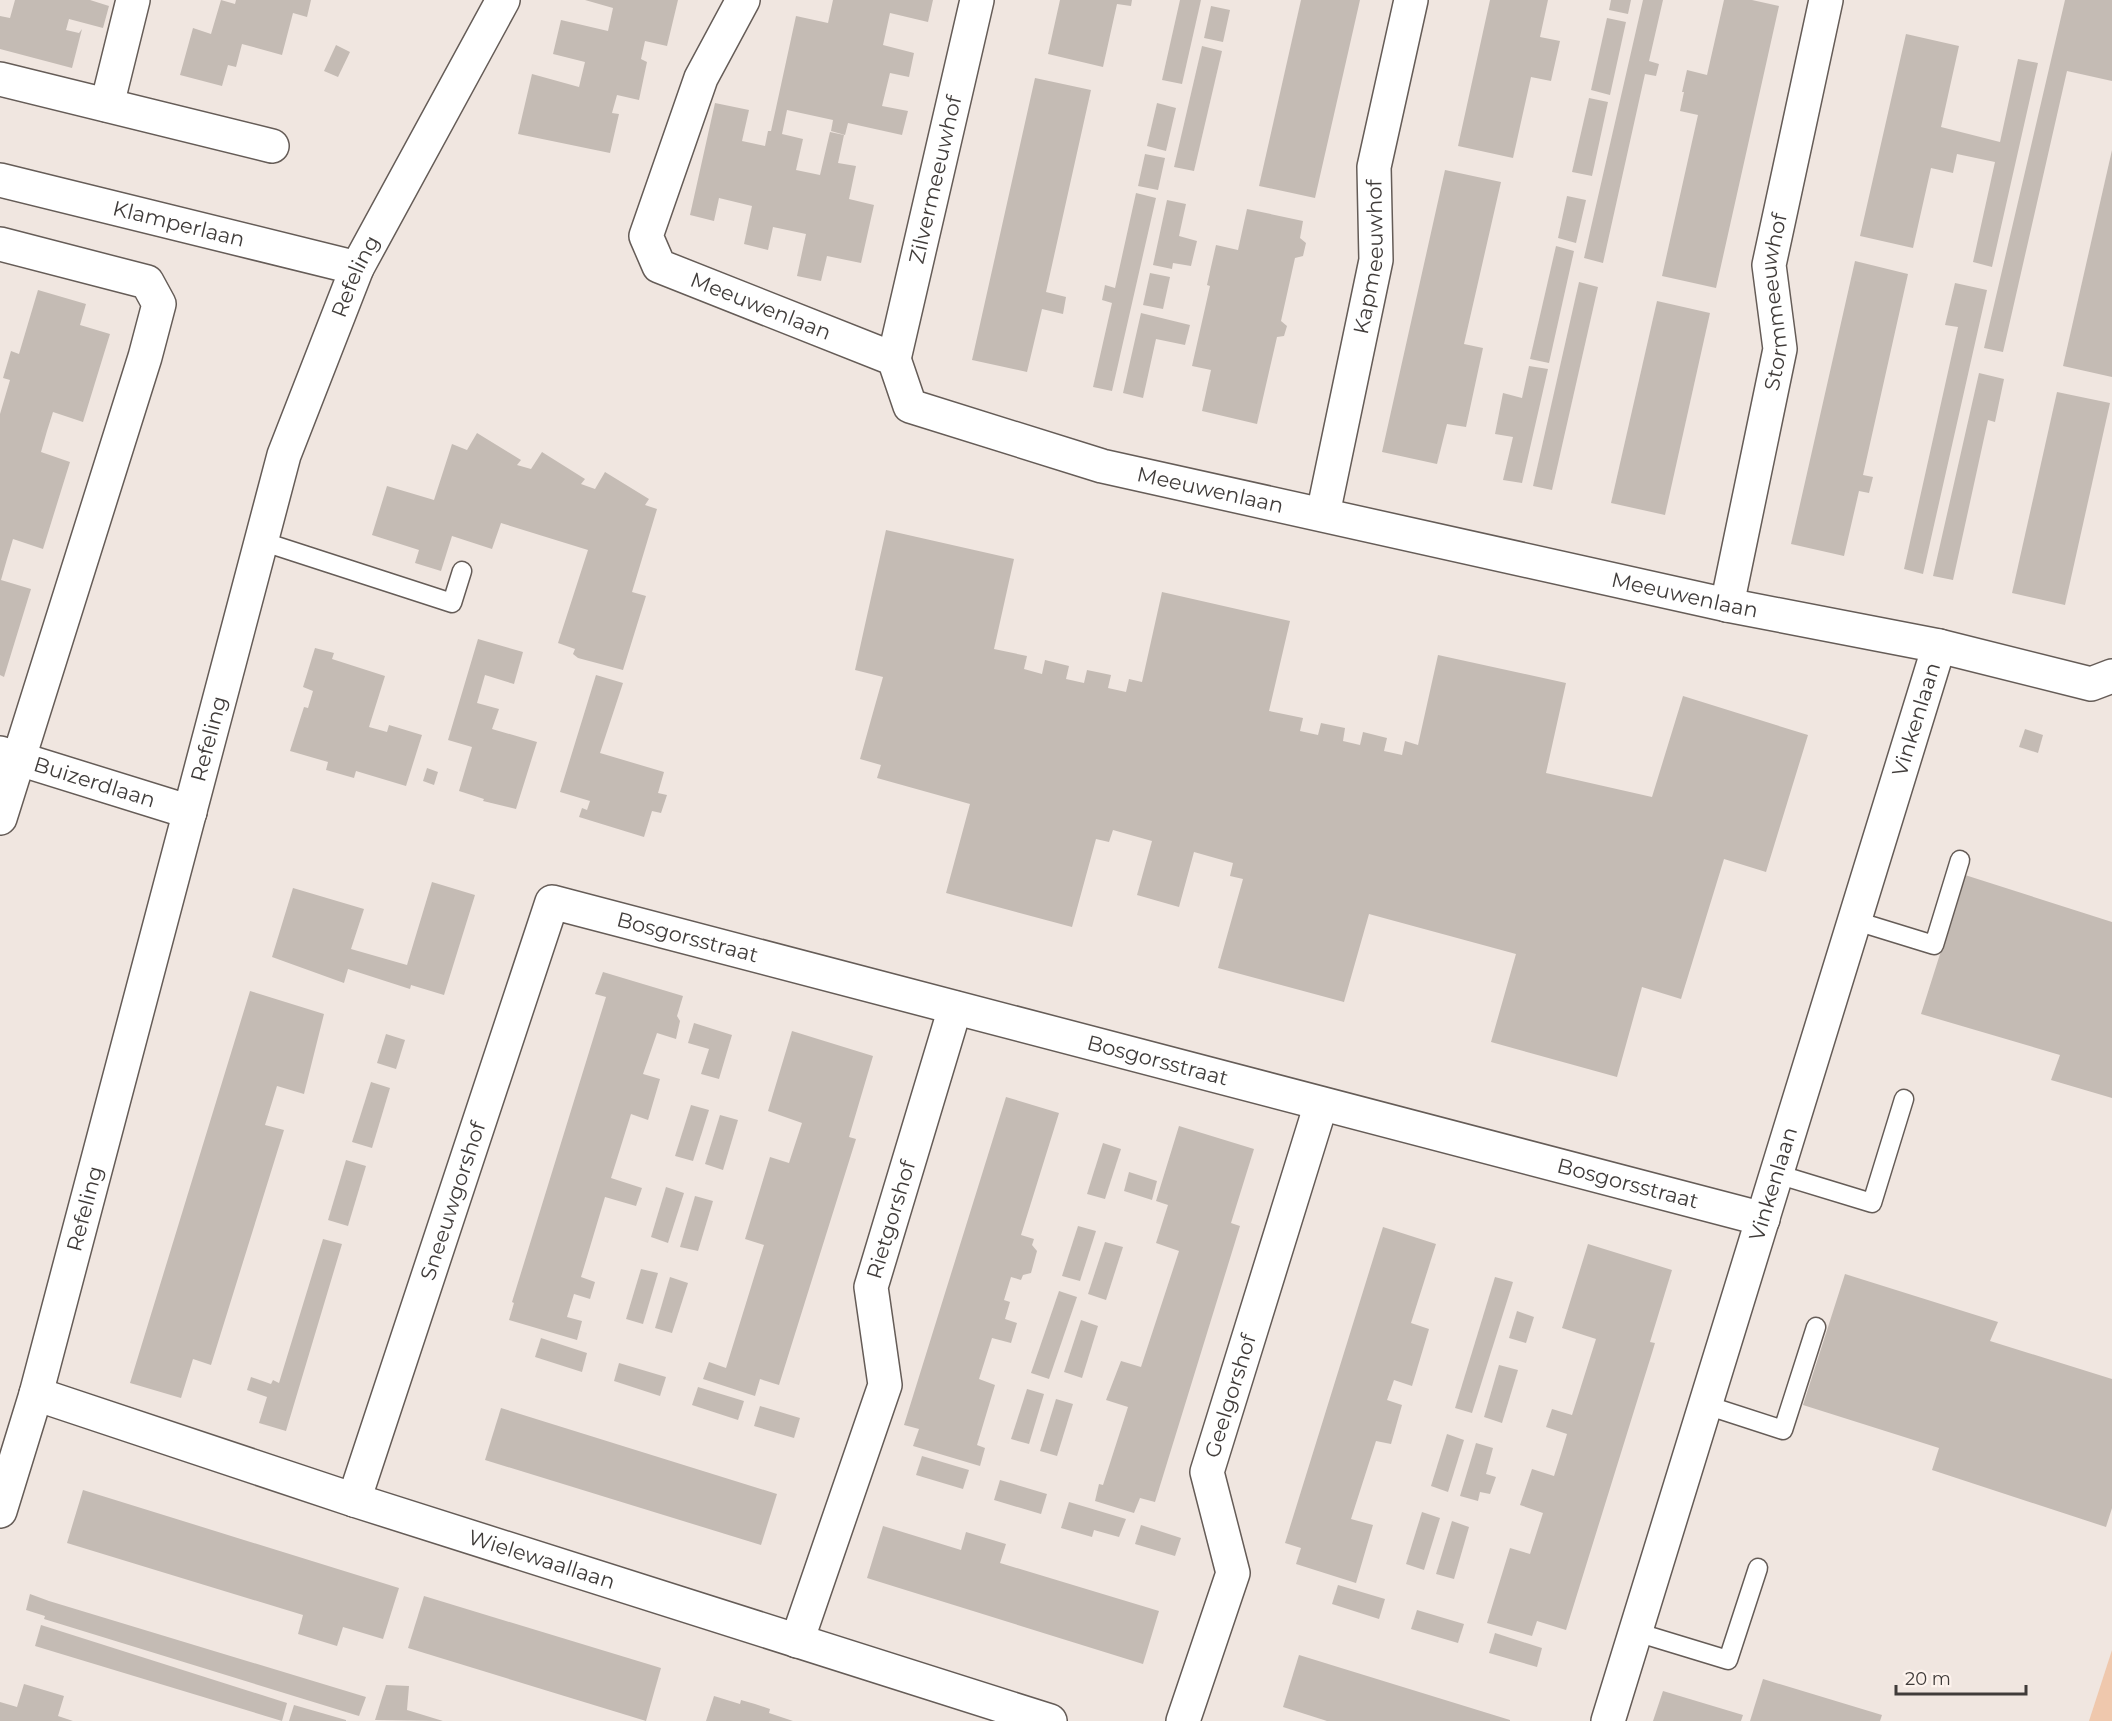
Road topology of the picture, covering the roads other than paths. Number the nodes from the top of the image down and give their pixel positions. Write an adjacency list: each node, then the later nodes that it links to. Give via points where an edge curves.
1 (133, 0): 8 (street)
2 (504, 0): 12 (street, Refeling)
3 (743, 0): 13 (street, Meeuwenlaan, via 701,78 646,236 659,266)
4 (977, 0): 13 (street, Zilvermeeuwhof)
5 (1411, 0): 14 (street, Kapmeeuwhof, via 1374,166 1376,260)
6 (1826, 0): 17 (street, Stormmeeuwhof, via 1769,265 1780,349)
7 (0, 79): 8 (street)
8 (107, 105): 9 (street)
9 (272, 146)
10 (0, 180): 12 (street, Klamperlaan)
11 (0, 244): 20 (street, via 147,282 159,304)
12 (357, 268): 15 (street, Refeling, via 284,455)
13 (894, 359): 14 (street, Meeuwenlaan, via 910,406 1102,466)
14 (1323, 514): 17 (street, Meeuwenlaan)
15 (261, 541): 16 (lane, via 452,603); 21 (street, Refeling)
16 (462, 571)
17 (1728, 604): 18 (street, Meeuwenlaan)
18 (1939, 646): 19 (street, Meeuwenlaan); 25 (street, Vinkenlaan)
19 (2101, 680)
20 (10, 756): 21 (street, Buizerdlaan); 22 (street)
21 (190, 812): 32 (street, Refeling)
22 (0, 818)
23 (1960, 860): 25 (lane, via 1934,945)
24 (552, 902): 26 (street, Bosgorsstraat); 34 (street, Sneeuwgorshof)
25 (1856, 921): 29 (street, Vinkenlaan)
26 (955, 1008): 28 (street, Bosgorsstraat); 38 (street, Rietgorshof, via 871,1287 885,1385)
27 (1904, 1099): 29 (lane, via 1872,1203)
28 (1321, 1104): 30 (street, Bosgorsstraat); 40 (street, Geelgorshof, via 1207,1472 1233,1573)
29 (1777, 1174): 30 (street, Vinkenlaan)
30 (1762, 1219): 33 (street, Vinkenlaan)
31 (1816, 1327): 33 (lane, via 1783,1430)
32 (36, 1394): 34 (street, Wielewaallaan); 35 (street, Refeling)
33 (1706, 1405): 37 (street, Vinkenlaan)
34 (354, 1500): 38 (street, Wielewaallaan)
35 (0, 1511)
36 (1758, 1568): 37 (lane, via 1728,1660)
37 (1636, 1632): 41 (street, Vinkenlaan)
38 (797, 1641): 39 (street, Wielewaallaan)
39 (1050, 1721)
40 (1183, 1721)
41 (1608, 1721)

